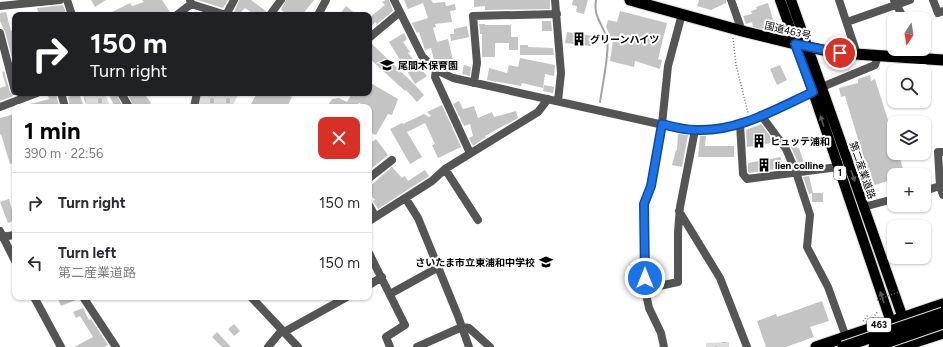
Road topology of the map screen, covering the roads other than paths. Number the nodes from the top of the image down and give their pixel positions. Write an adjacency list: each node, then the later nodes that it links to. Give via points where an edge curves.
1 (60, 0): 17 (street)
2 (66, 0): 19 (street)
3 (234, 0): 22 (street)
4 (282, 0): 23 (street)
5 (326, 0): 24 (street)
6 (394, 0): 25 (street)
7 (555, 0): 27 (street)
8 (630, 0): 28 (highway, 国道463号)
9 (731, 0): 30 (street)
10 (780, 0): 33 (main road, 1)
11 (791, 0): 34 (main road, 第二産業道路 / 1)
12 (839, 0): 29 (street)
13 (910, 0): 16 (street)
14 (933, 0): 18 (street, via 938,13)
15 (190, 2): 20 (street); 21 (street)
16 (895, 3): 26 (street); 29 (street)
17 (0, 6)
18 (943, 11)
19 (71, 12)
20 (180, 12)
21 (218, 12)
22 (228, 12)
23 (272, 12)
24 (320, 12)
25 (400, 12): 32 (street); 40 (street, via 422,56)
26 (900, 12)
27 (557, 14): 42 (street, via 473,16 477,63); 47 (street, via 561,72)
28 (682, 14): 30 (highway, 国道463号); 50 (street, via 668,66)
29 (847, 22): 35 (street)
30 (738, 30): 33 (highway, 国道463号)
31 (0, 33): 41 (street)
32 (372, 35)
33 (795, 44): 34 (highway, 国道463号); 44 (main road, 1)
34 (808, 47): 35 (highway, 国道463号); 43 (main road, 第二産業道路 / 1)
35 (855, 54): 36 (highway, 国道463号)
36 (878, 56): 37 (highway, 国道463号); 43 (street, via 875,65)
37 (887, 56)
38 (928, 56): 39 (highway, 国道463号)
39 (943, 60)
40 (436, 70): 42 (street, via 453,78); 54 (street, via 435,77)
41 (12, 79)
42 (474, 83): 46 (street)
43 (822, 87): 65 (main road, 第二産業道路 / 1, one-way to 65)
44 (813, 92): 49 (street); 56 (main road, 1, one-way to 44)
45 (17, 98): 48 (street)
46 (548, 99): 47 (street); 54 (street, via 538,112)
47 (558, 101): 50 (street)
48 (0, 107)
49 (761, 115): 51 (street); 58 (street, via 786,149)
50 (662, 124): 52 (street); 76 (street, via 651,186 644,204)
51 (740, 124): 52 (street, via 719,129); 58 (street, via 742,174 747,178)
52 (695, 130): 66 (street)
53 (943, 152): 60 (street, via 938,152)
54 (470, 153): 57 (street)
55 (392, 160): 59 (street)
56 (838, 167): 58 (street); 85 (main road, 1, one-way to 56)
57 (445, 169): 63 (street); 68 (street)
58 (796, 172): 90 (street, via 810,215 807,247 828,287)
59 (372, 176)
60 (940, 186): 61 (street); 62 (street)
61 (931, 188)
62 (943, 195)
63 (406, 199): 67 (street); 73 (street, via 418,218)
64 (887, 201): 65 (street)
65 (863, 207): 84 (main road, 第二産業道路 / 1)
66 (679, 211): 76 (street, via 678,282); 101 (street, via 720,278)
67 (372, 219)
68 (478, 220)
69 (1, 235): 70 (street); 71 (street)
70 (12, 235)
71 (12, 255)
72 (372, 259): 74 (street)
73 (438, 268): 77 (street); 87 (street)
74 (382, 277): 75 (street); 77 (street)
75 (372, 283)
76 (645, 289): 100 (street, via 649,308)
77 (390, 294): 96 (street, via 405,325 386,337)
78 (36, 300): 92 (street)
79 (85, 300): 93 (street)
80 (257, 300): 88 (street)
81 (341, 300): 88 (street)
82 (943, 304): 84 (highway, 463)
83 (943, 313): 90 (highway, 463, bridge)
84 (903, 317): 85 (highway, 463); 91 (main road, 第二産業道路 / 1)
85 (891, 321): 90 (highway, 463); 104 (main road, 1)
86 (943, 323): 103 (highway, 463, bridge)
87 (462, 327): 97 (street); 98 (street); 99 (street, via 469,328)
88 (283, 331): 94 (street); 95 (street)
89 (943, 333): 91 (highway)
90 (845, 342): 102 (highway, 463)
91 (912, 345): 104 (highway)
92 (60, 347)
93 (116, 347)
94 (268, 347)
95 (298, 347)
96 (390, 347)
97 (419, 347)
98 (469, 347)
99 (490, 347)
100 (664, 347)
101 (747, 347)
102 (816, 347)
103 (874, 347)
104 (900, 347)

